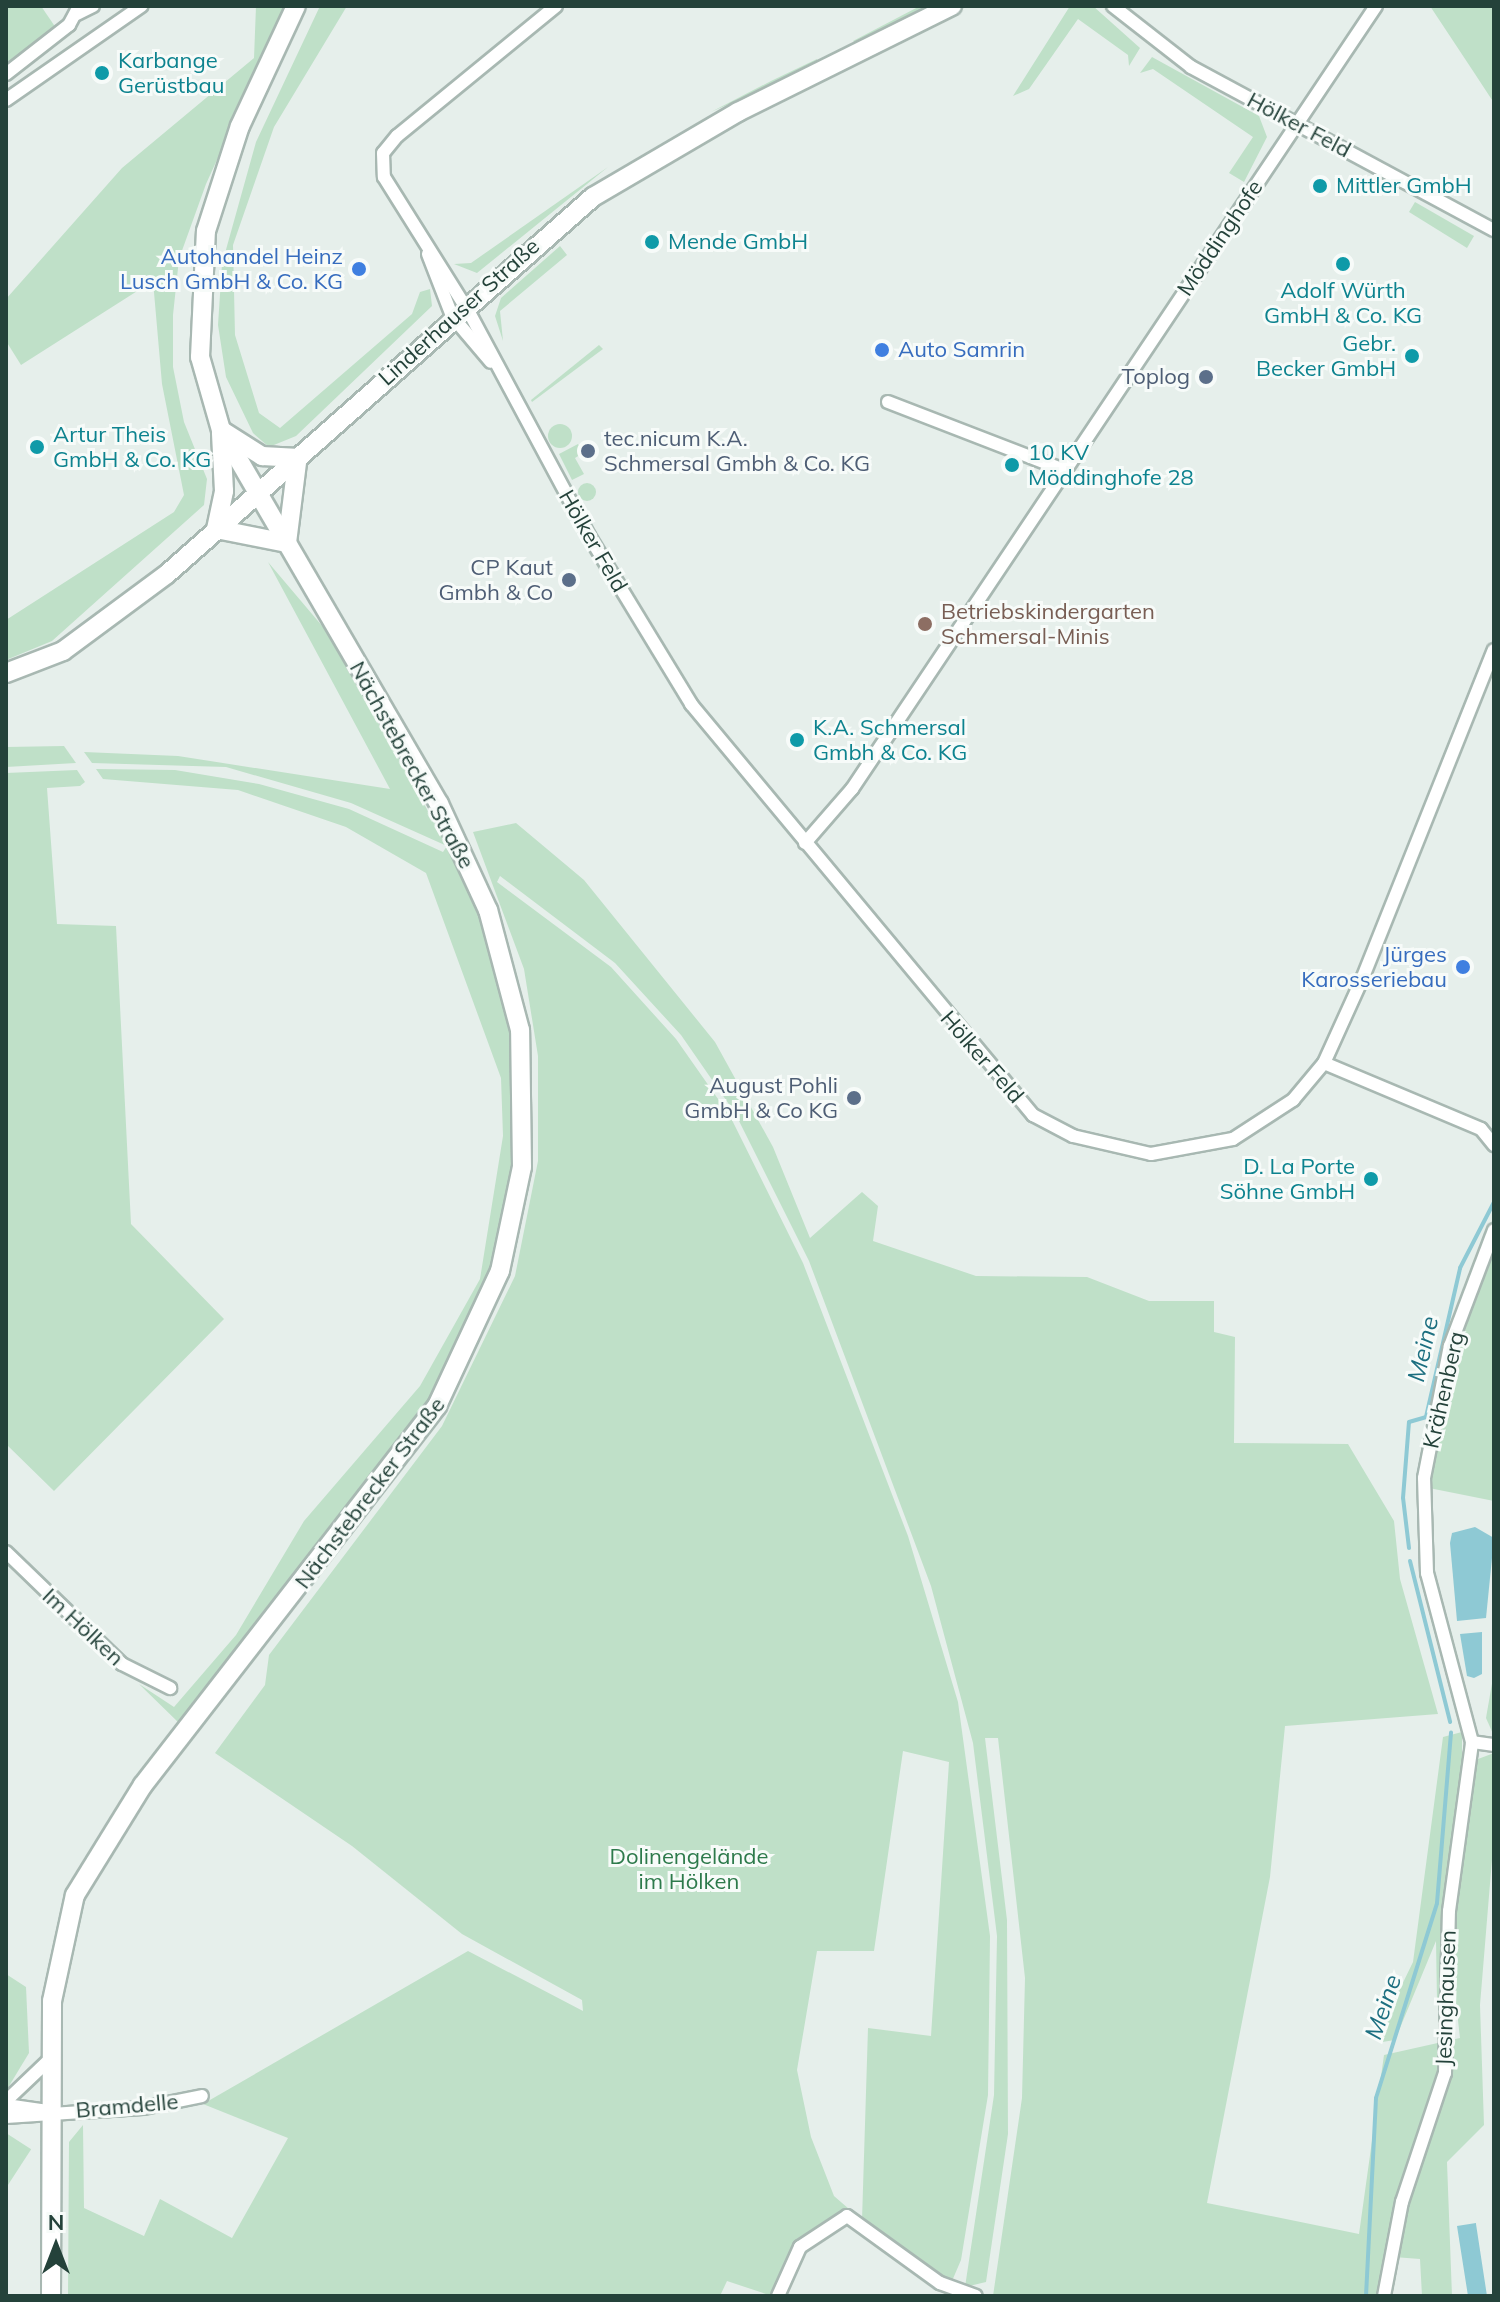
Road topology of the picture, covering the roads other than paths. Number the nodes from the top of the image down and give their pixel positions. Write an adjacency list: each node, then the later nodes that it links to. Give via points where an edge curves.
1 (93, 6): 8 (street)
2 (141, 6): 10 (street)
3 (296, 6): 15 (main road, Nächstebrecker Straße, via 240,126 206,231 200,357)
4 (556, 6): 13 (street, Hölker Feld, via 383,153 384,177)
5 (952, 6): 13 (main road, Linderhauser Straße, via 618,179)
6 (1113, 6): 11 (street, Hölker Feld, via 1169,54)
7 (1376, 6): 11 (street, Möddinghofe)
8 (78, 10): 9 (street)
9 (6, 74)
10 (6, 100)
11 (1297, 124): 12 (street, Hölker Feld); 17 (street, Möddinghofe)
12 (1494, 230)
13 (458, 310): 16 (main road, Linderhauser Straße); 23 (street, Hölker Feld, via 668,670)
14 (888, 402): 17 (street)
15 (221, 430): 16 (main road, via 262,456); 18 (main road, Nächstebrecker Straße); 19 (main road, via 224,491)
16 (299, 458): 18 (main road, Linderhauser Straße); 20 (main road)
17 (1064, 470): 23 (street, Möddinghofe, via 828,825)
18 (259, 496): 19 (main road, Linderhauser Straße); 20 (main road, Nächstebrecker Straße)
19 (216, 529): 20 (main road); 22 (main road, Linderhauser Straße, via 63,651)
20 (287, 543): 31 (main road, Nächstebrecker Straße, via 439,804 488,910 520,1030 522,1167 500,1271 445,1393 113,1826 75,1895 57,1950)
21 (1494, 650): 24 (street, Hölker Feld)
22 (6, 673)
23 (805, 843): 24 (street, Hölker Feld, via 1004,1087 1073,1136 1151,1154 1233,1139 1269,1121)
24 (1324, 1063): 25 (street, via 1481,1129)
25 (1494, 1145)
26 (1494, 1230): 29 (street, Krähenberg, via 1450,1346 1422,1523 1427,1573)
27 (6, 1552): 28 (street, Im Hölken, via 122,1664)
28 (170, 1688)
29 (1472, 1742): 30 (street); 39 (street, Jesinghausen, via 1449,1911 1445,2073 1402,2202)
30 (1494, 1745)
31 (49, 2060): 33 (street, Bramdelle); 34 (main road, Nächstebrecker Straße)
32 (202, 2096): 34 (street, Bramdelle, via 143,2108)
33 (6, 2103): 34 (street, Bramdelle)
34 (51, 2112): 35 (street, Bramdelle); 36 (main road, Nächstebrecker Straße)
35 (6, 2117)
36 (51, 2296)
37 (778, 2296): 38 (street, via 800,2247 847,2216 940,2283)
38 (976, 2296)
39 (1384, 2296)

